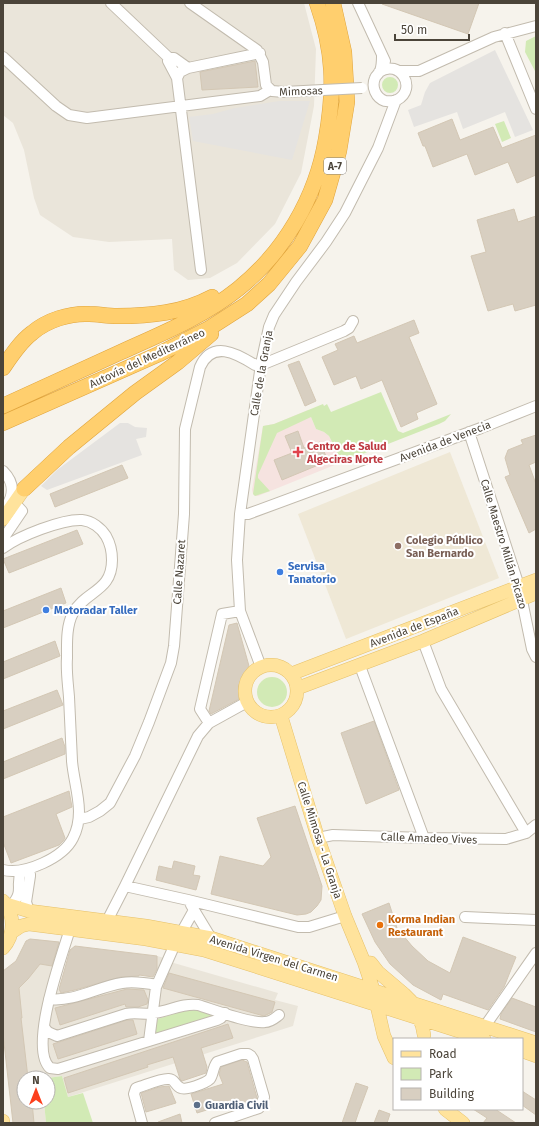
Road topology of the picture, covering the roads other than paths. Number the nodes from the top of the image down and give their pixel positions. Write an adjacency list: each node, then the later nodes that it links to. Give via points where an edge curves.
1 (111, 3): 11 (street)
2 (190, 3): 8 (street)
3 (317, 3): 26 (highway, Autovía del Mediterráneo / A-7, via 331,57 330,116 324,152 309,197 293,227)
4 (333, 3): 28 (highway, Autovía del Mediterráneo / A-7, via 344,52 347,102 337,158 325,200 300,246 269,284)
5 (358, 3): 9 (street)
6 (536, 26): 7 (street)
7 (505, 34): 13 (street); 24 (street)
8 (260, 53): 15 (street); 19 (street, Mimosas, via 264,81)
9 (382, 56): 12 (street); 14 (street)
10 (3, 57): 23 (street, via 69,115 87,118)
11 (169, 58): 15 (street, via 168,61); 15 (street, via 174,58)
12 (396, 70): 13 (street); 14 (street, via 386,69); 17 (street, via 404,78)
13 (419, 71): 17 (street)
14 (379, 72): 16 (street)
15 (182, 73): 23 (street)
16 (374, 82): 18 (street, Mimosas); 20 (street)
17 (406, 87): 21 (street, via 402,96)
18 (362, 88): 19 (street, Mimosas, bridge, via 284,92); 20 (street, Mimosas)
19 (270, 90): 23 (street, via 260,96)
20 (375, 93): 22 (street)
21 (396, 100): 22 (street); 25 (street, Calle de la Granja)
22 (385, 101): 25 (street, Calle de la Granja)
23 (180, 106): 27 (street)
24 (536, 109)
25 (388, 119): 30 (street, Calle de la Granja, via 378,148 345,213 274,315)
26 (261, 268): 31 (highway, via 238,278 211,297 189,308 140,315 74,315 47,324 32,332); 32 (highway, Autovía del Mediterráneo / A-7, via 237,290 191,319)
27 (201, 270)
28 (247, 304): 34 (highway, Autovía del Mediterráneo / A-7, via 208,329 159,354); 37 (highway, via 178,362 134,393 69,447)
29 (353, 321): 30 (street, via 344,331)
30 (261, 364): 39 (street, Calle de la Granja); 54 (street, Calle Nazaret, via 254,365 232,352 220,350 207,356 200,367 185,429 184,514 171,664 135,756 110,803 89,817)
31 (3, 368)
32 (3, 406)
33 (536, 406): 35 (street, Avenida de Venecia)
34 (3, 423)
35 (469, 432): 39 (street, Avenida de Venecia, via 248,514); 42 (street, Calle Maestro Millán Picazo)
36 (3, 471): 38 (street, via 12,484)
37 (24, 489): 38 (main road)
38 (8, 510): 40 (street)
39 (240, 514): 44 (street, Calle de la Granja, via 237,560)
40 (3, 540): 54 (street, via 18,539 58,523 86,520 99,527 110,547 112,569 109,577 80,603 72,615 68,628 66,660 71,742)
41 (536, 580): 42 (main road, Avenida de España)
42 (521, 592): 43 (main road, Avenida de España); 45 (main road, Avenida de España); 46 (street, Calle Maestro Millán Picazo, via 532,649); 49 (main road, Avenida de España)
43 (536, 593)
44 (240, 611): 48 (street, Calle de la Granja); 53 (street, via 222,614 200,709)
45 (423, 641): 47 (main road, Avenida de España); 56 (street, via 441,689)
46 (536, 657)
47 (360, 666): 50 (main road, Avenida de España); 58 (street)
48 (261, 667): 49 (main road, via 277,665); 51 (main road, via 254,671 247,682)
49 (292, 674): 50 (main road)
50 (298, 688): 52 (main road, via 294,705)
51 (247, 702): 52 (main road, via 258,714 274,718); 53 (street)
52 (281, 716): 57 (main road, Calle Mimosa - La Granja)
53 (209, 723): 62 (street, via 187,756)
54 (80, 819): 60 (street, via 73,840 57,856)
55 (536, 825): 56 (street, Calle Amadeo Vives)
56 (526, 833): 58 (street, Calle Amadeo Vives, via 506,840)
57 (318, 838): 58 (street, Calle Amadeo Vives, via 333,834); 67 (main road, Calle Mimosa - La Granja)
58 (424, 838)
59 (3, 870): 60 (street)
60 (22, 871): 61 (street, via 30,874)
61 (24, 883): 64 (street, via 19,895); 66 (street)
62 (125, 886): 63 (street); 70 (street)
63 (188, 900): 65 (street); 67 (street, via 298,927 309,927)
64 (7, 903): 66 (main road, Avenida Virgen del Carmen); 72 (main road, via 12,918)
65 (194, 910): 73 (street); 74 (street)
66 (29, 912): 70 (main road, Avenida Virgen del Carmen)
67 (345, 916): 78 (main road, Calle Mimosa - La Granja)
68 (464, 917): 69 (street)
69 (536, 920)
70 (107, 921): 73 (main road, Avenida Virgen del Carmen)
71 (70, 929): 72 (main road, Avenida Virgen del Carmen, via 29,924); 75 (main road, Avenida Virgen del Carmen); 82 (street)
72 (12, 932): 76 (main road)
73 (182, 932): 74 (main road, Avenida Virgen del Carmen); 75 (street)
74 (211, 938): 79 (main road, Avenida Virgen del Carmen)
75 (174, 944): 80 (street); 84 (main road, Avenida Virgen del Carmen, via 204,950)
76 (3, 948)
77 (536, 953): 91 (street)
78 (364, 962): 79 (main road, via 360,979); 81 (main road, Calle Mimosa - La Granja); 83 (main road, via 371,963)
79 (355, 983): 81 (main road, Avenida Virgen del Carmen)
80 (157, 985): 82 (street, via 121,983 65,1000); 86 (street)
81 (372, 989): 83 (main road, Avenida Virgen del Carmen); 84 (main road, Calle Mimosa - La Granja)
82 (49, 999): 90 (street)
83 (411, 1002): 88 (main road); 91 (main road, Avenida Virgen del Carmen)
84 (376, 1005): 88 (main road, Avenida Virgen del Carmen); 92 (main road, Calle Mimosa - La Granja)
85 (225, 1013): 86 (street, via 190,1004); 87 (street, via 260,1022 272,1020); 96 (street, via 217,1020)
86 (152, 1014): 90 (street, via 126,1014 57,1036); 96 (street)
87 (279, 1015)
88 (419, 1019): 89 (main road, Avenida Virgen del Carmen); 93 (main road)
89 (440, 1025): 91 (main road, Avenida Virgen del Carmen); 93 (main road)
90 (44, 1027): 96 (street, via 44,1059 47,1065 54,1069)
91 (485, 1032): 94 (main road, Avenida Virgen del Carmen)
92 (384, 1036): 98 (main road); 100 (main road, Calle Mimosa - La Granja)
93 (422, 1037)
94 (513, 1038)
95 (523, 1040): 97 (main road, Avenida Virgen del Carmen)
96 (149, 1041)
97 (536, 1043)
98 (393, 1044)
99 (523, 1052): 101 (main road)
100 (393, 1056)
101 (536, 1056)
102 (446, 1110): 105 (main road)
103 (142, 1123): 104 (street, via 134,1094 136,1088 167,1078 186,1089 208,1081 217,1062 248,1054 253,1059 264,1097 262,1105)
104 (215, 1123)
105 (463, 1123)

